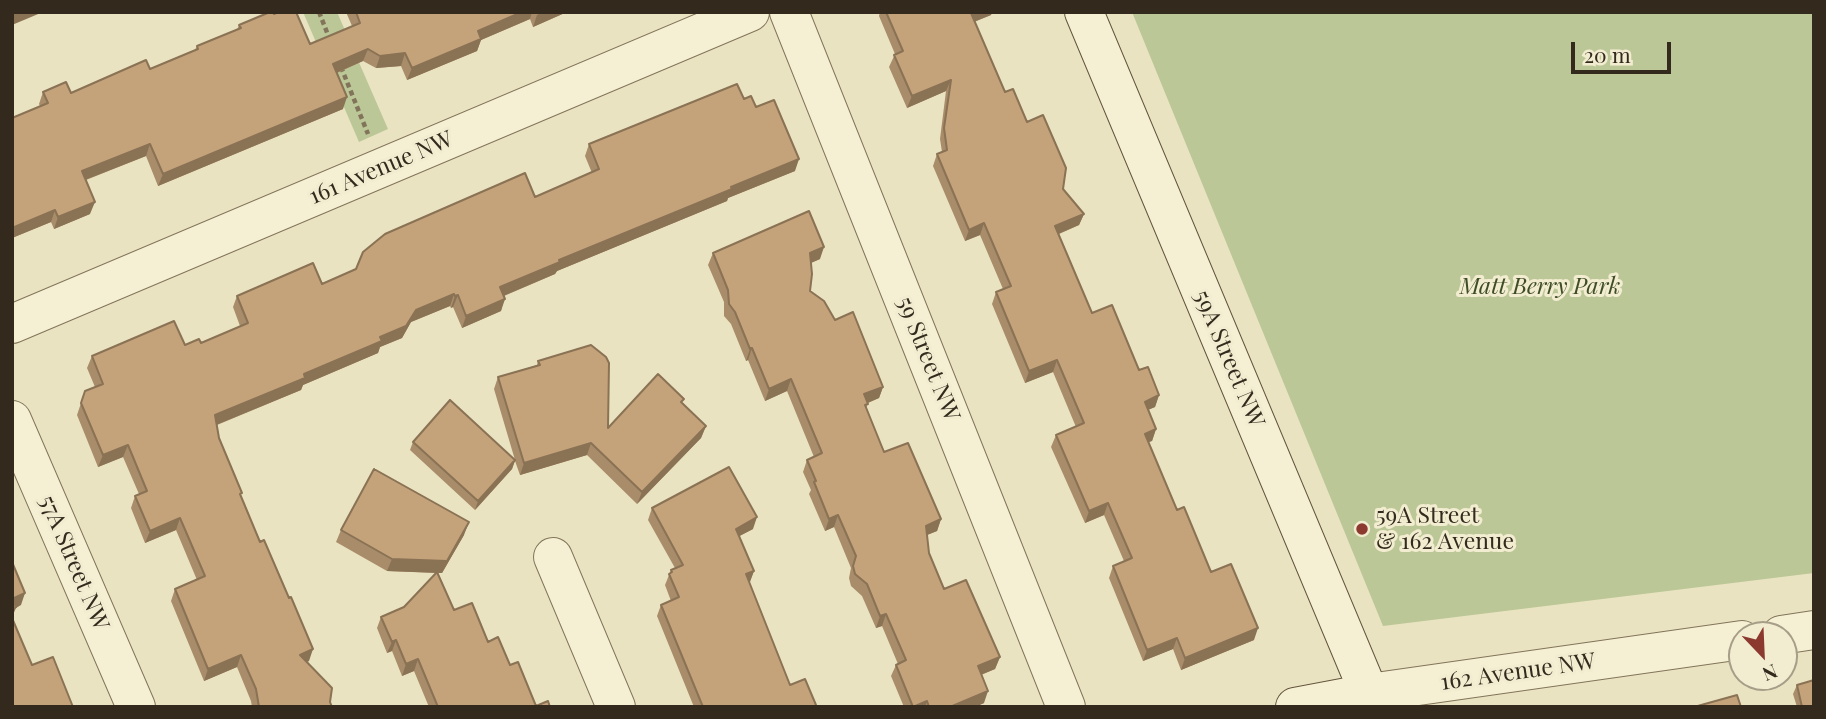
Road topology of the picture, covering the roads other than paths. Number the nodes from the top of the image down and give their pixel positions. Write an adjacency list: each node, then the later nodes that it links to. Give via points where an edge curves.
1 (750, 12): 4 (street, 161 Avenue NW)
2 (789, 12): 11 (street, 59 Street NW)
3 (1084, 12): 8 (street, 59A Street NW)
4 (12, 324)
5 (12, 420): 9 (street, 57A Street NW)
6 (553, 557): 10 (street)
7 (1728, 642): 8 (street, 162 Avenue NW)
8 (1369, 700): 12 (street, 162 Avenue NW)
9 (136, 707)
10 (616, 707)
11 (1066, 707)
12 (1295, 707)

